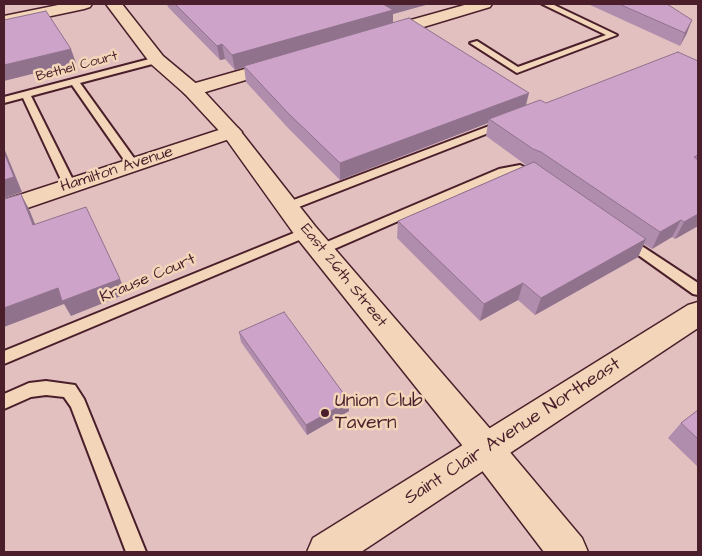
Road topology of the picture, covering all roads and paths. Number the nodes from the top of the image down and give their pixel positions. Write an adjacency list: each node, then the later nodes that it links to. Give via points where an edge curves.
1 (84, 4): 5 (street)
2 (114, 4): 9 (street, East 26th Street)
3 (484, 4): 6 (street)
4 (546, 4): 7 (lane, via 613,35 517,70)
5 (4, 21)
6 (363, 40)
7 (474, 44)
8 (297, 59): 11 (street)
9 (158, 60): 10 (lane, Bethel Court); 11 (street, East 26th Street)
10 (75, 82): 12 (lane, Bethel Court); 16 (lane)
11 (192, 90): 15 (street, East 26th Street)
12 (26, 95): 13 (lane, Bethel Court); 18 (lane)
13 (4, 100)
14 (518, 118): 19 (lane)
15 (231, 132): 16 (street, Hamilton Avenue); 19 (street, East 26th Street)
16 (133, 165): 18 (street, Hamilton Avenue)
17 (546, 184): 22 (lane, Krause Court, via 520,168 503,171)
18 (70, 186): 20 (street, Hamilton Avenue)
19 (287, 207): 22 (street, East 26th Street)
20 (4, 208)
21 (618, 233): 23 (lane)
22 (313, 241): 25 (lane, Krause Court); 27 (street, East 26th Street)
23 (698, 290)
24 (698, 313): 27 (street, Saint Clair Avenue Northeast)
25 (4, 358)
26 (4, 402): 28 (lane, via 29,390 69,390 78,404)
27 (486, 449): 29 (street, Saint Clair Avenue Northeast); 30 (street, East 26th Street)
28 (136, 552)
29 (327, 552)
30 (568, 552)

